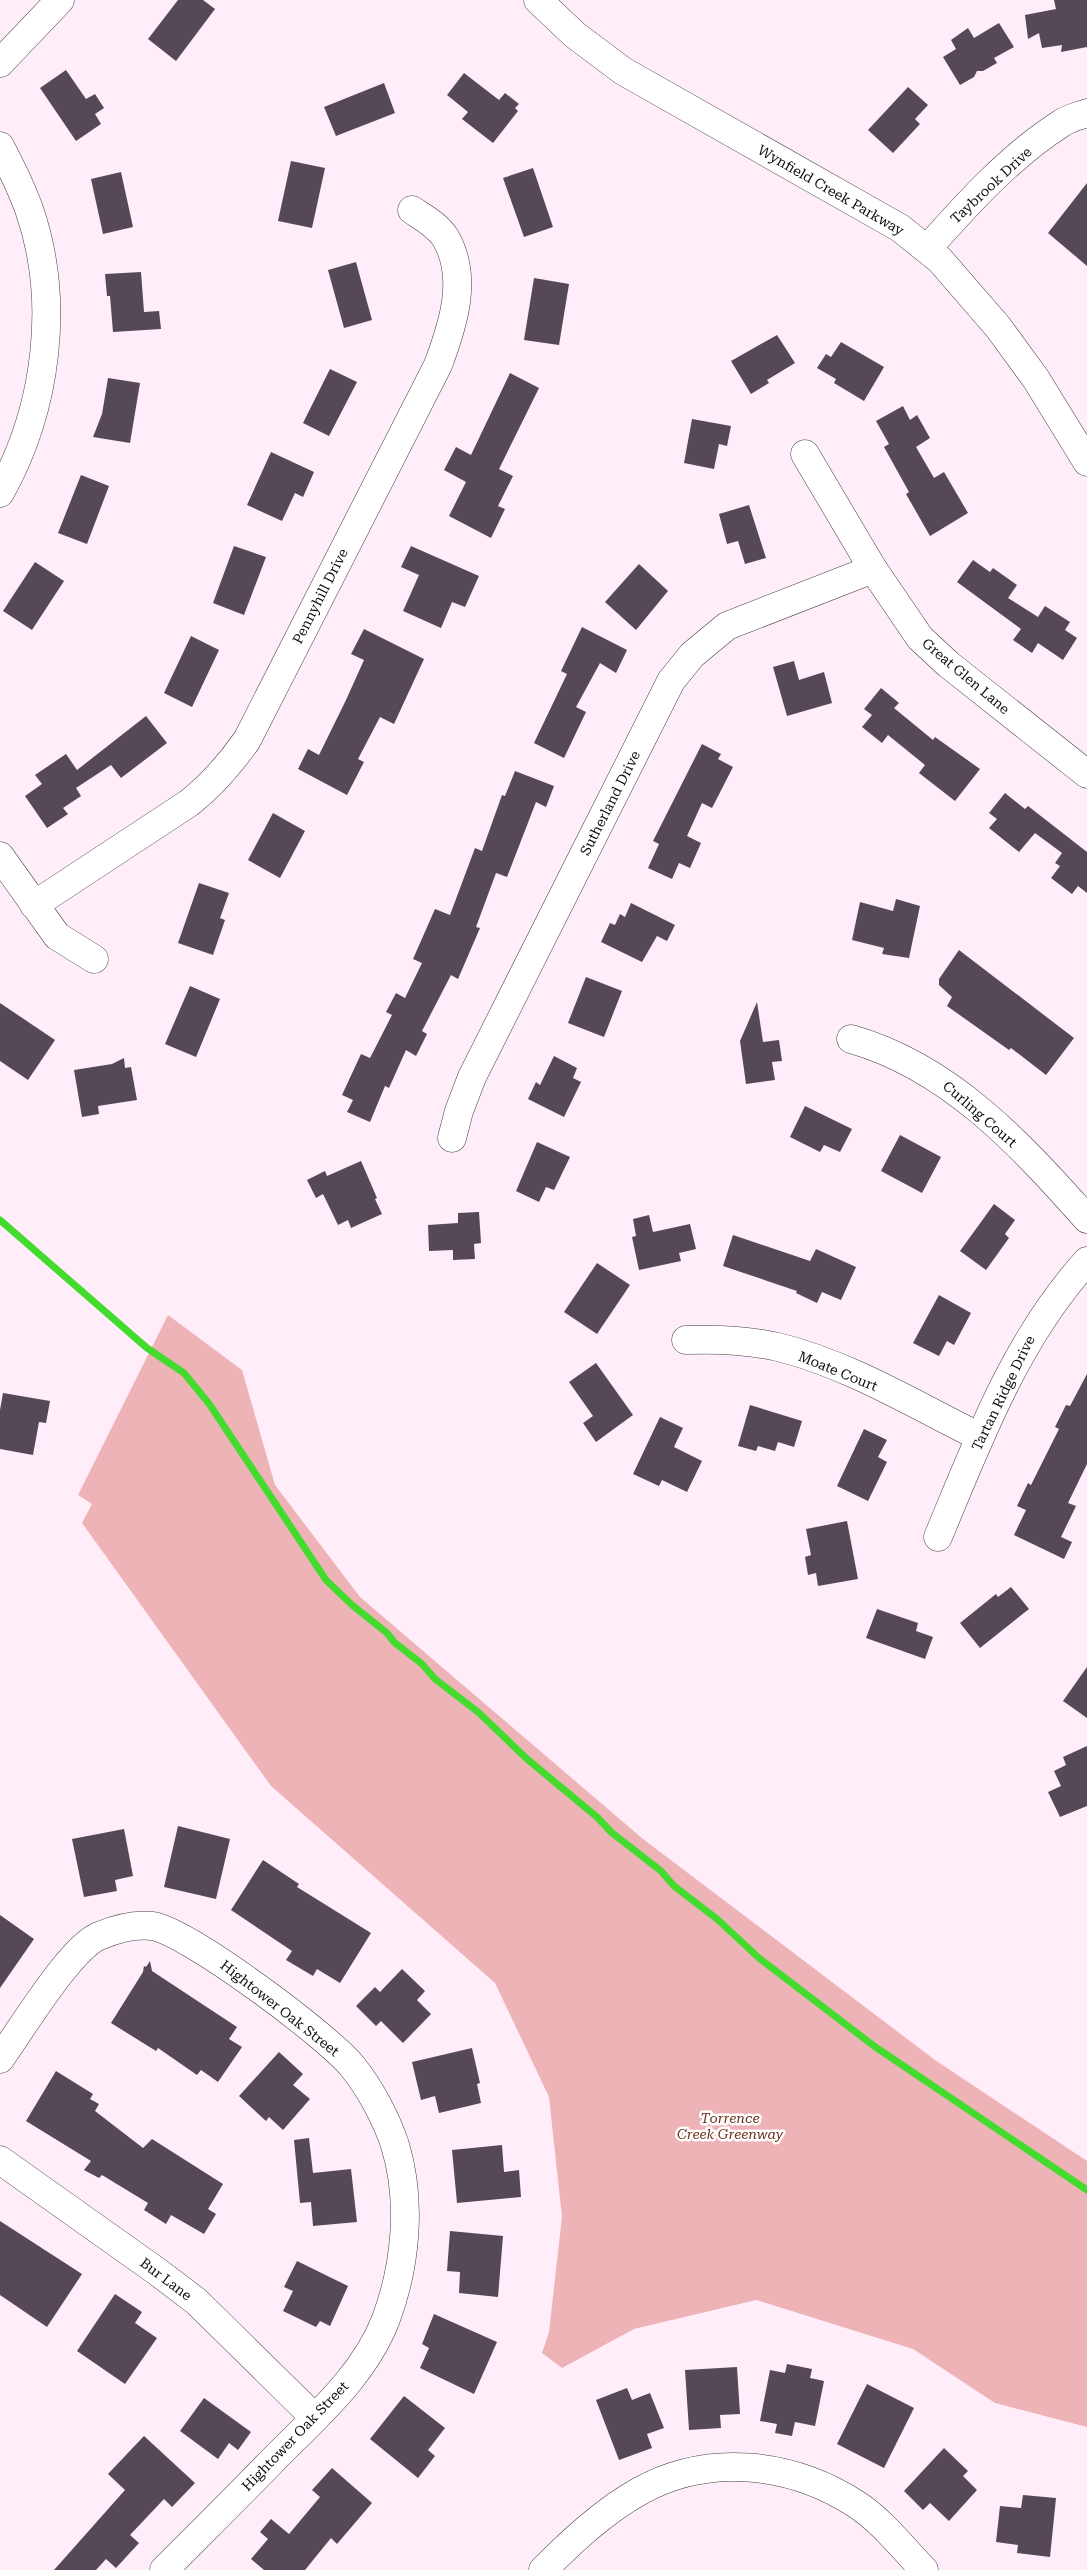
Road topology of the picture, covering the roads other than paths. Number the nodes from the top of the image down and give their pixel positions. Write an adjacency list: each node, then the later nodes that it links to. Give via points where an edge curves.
1 (60, 0): 3 (street)
2 (538, 0): 7 (street, Wynfield Creek Parkway, via 575,35 623,71 900,228)
3 (0, 63)
4 (1087, 113): 7 (street, Taybrook Drive, via 1063,122 1007,166 964,207)
5 (0, 146): 10 (street, via 30,211 46,298 45,345 36,402 28,432)
6 (412, 210): 14 (street, Pennyhill Drive, via 434,225 454,258 456,305 451,330 438,364 246,740 207,789)
7 (927, 249): 9 (street, Wynfield Creek Parkway, via 963,284 998,327 1036,379)
8 (805, 454): 11 (street, Great Glen Lane)
9 (1087, 462)
10 (0, 494)
11 (872, 568): 12 (street, Great Glen Lane, via 920,638); 17 (street, Sutherland Drive, via 727,626 692,654 671,681 472,1077)
12 (1087, 774)
13 (0, 856): 14 (street)
14 (34, 905): 15 (street, via 57,936)
15 (94, 959)
16 (851, 1039): 18 (street, Curling Court, via 902,1057 953,1089 1005,1133)
17 (452, 1138)
18 (1087, 1219)
19 (1087, 1261): 21 (street, Tartan Ridge Drive, via 1030,1335)
20 (686, 1340): 21 (street, Moate Court, via 778,1347 843,1370)
21 (980, 1437): 22 (street, Tartan Ridge Drive)
22 (938, 1537)
23 (0, 2059): 25 (street, Hightower Oak Street, via 75,1952 96,1937 123,1927 153,1926 177,1934 206,1952 321,2036 351,2064 374,2100 395,2145 403,2189 405,2233 386,2319 367,2357)
24 (0, 2160): 25 (street, Bur Lane, via 196,2301)
25 (315, 2418): 26 (street, Hightower Oak Street)
26 (164, 2570)
27 (543, 2570): 28 (street, via 606,2513 640,2491 706,2467 738,2465 804,2478 856,2504)
28 (924, 2570)

